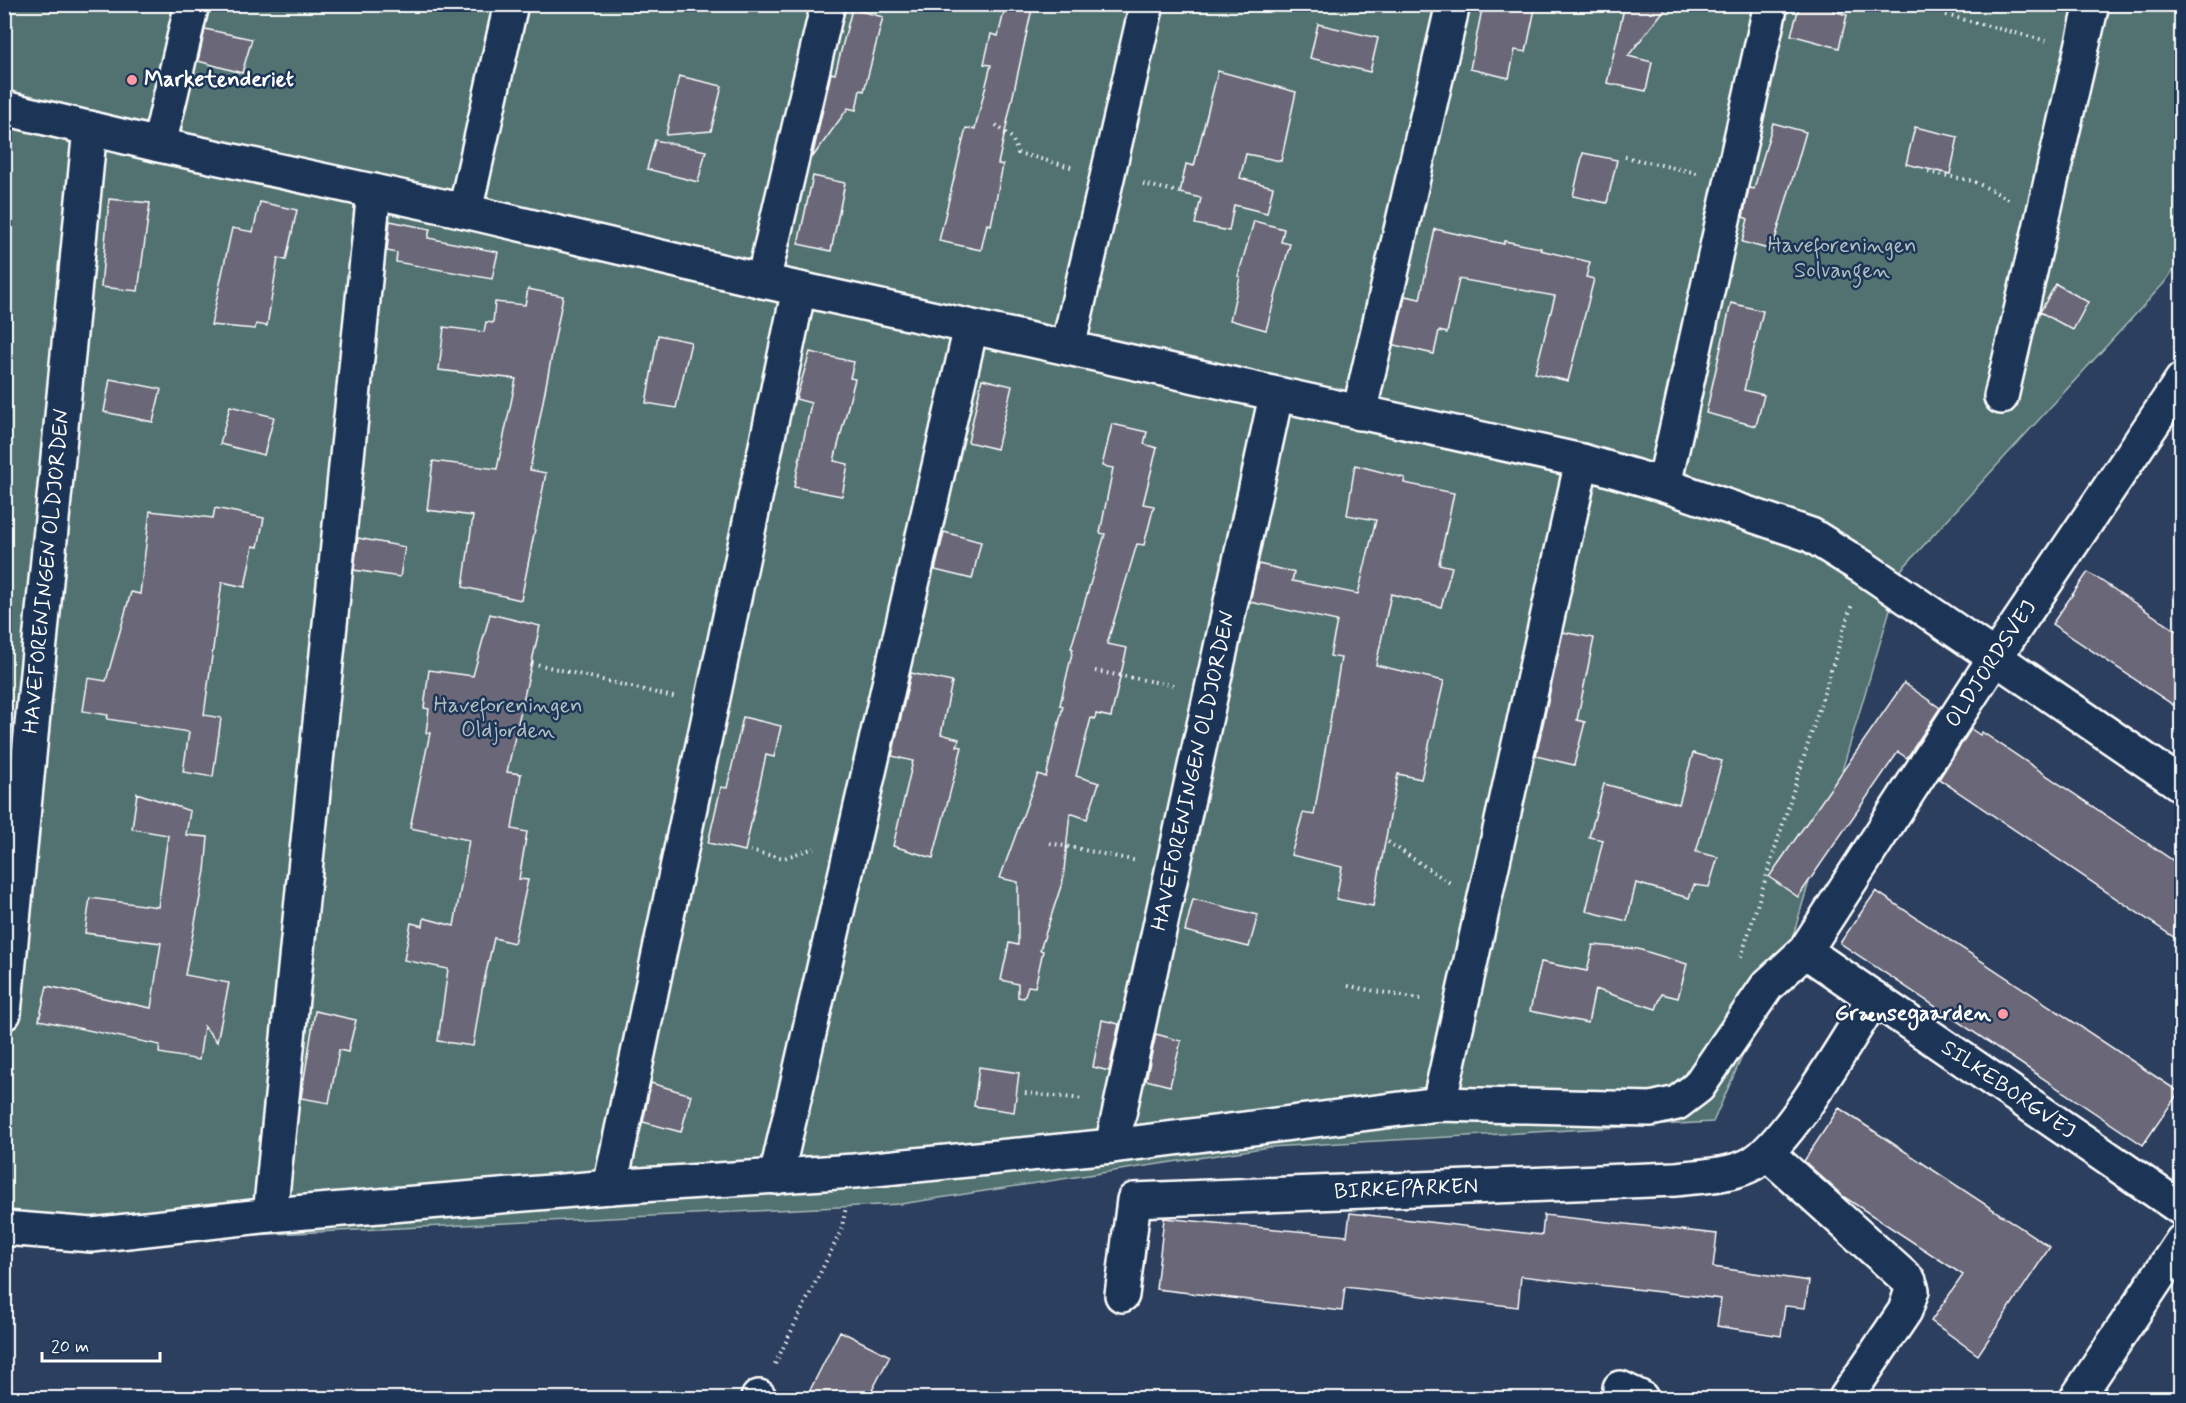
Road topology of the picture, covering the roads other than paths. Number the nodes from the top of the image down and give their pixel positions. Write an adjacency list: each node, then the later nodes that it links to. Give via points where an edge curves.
1 (192, 4): 10 (street)
2 (511, 4): 12 (street)
3 (828, 4): 13 (street)
4 (1147, 4): 16 (street)
5 (1453, 4): 20 (street)
6 (1771, 4): 22 (street)
7 (2092, 4): 19 (street)
8 (4, 108): 9 (street)
9 (90, 128): 10 (street); 27 (street, HAVEFORENINGEN OLDJORDEN)
10 (159, 145): 11 (street)
11 (374, 191): 12 (street); 34 (street)
12 (465, 211): 13 (street)
13 (763, 281): 14 (street)
14 (799, 289): 15 (street); 32 (street)
15 (971, 327): 16 (street); 31 (street)
16 (1068, 347): 18 (street)
17 (2181, 380): 23 (street, OLDJORDSVEJ)
18 (1276, 396): 20 (street); 29 (street, HAVEFORENINGEN OLDJORDEN)
19 (2001, 397)
20 (1359, 413): 21 (street)
21 (1582, 461): 22 (street); 28 (street)
22 (1664, 485): 23 (street, via 1811,535)
23 (1994, 659): 24 (street); 25 (street, OLDJORDSVEJ)
24 (2181, 785)
25 (1805, 951): 26 (street, SILKEBORGVEJ); 28 (street, OLDJORDSVEJ, via 1767,986 1698,1087 1677,1103 1650,1109)
26 (1874, 998): 30 (street, BIRKEPARKEN, via 1783,1137); 33 (street, SILKEBORGVEJ)
27 (4, 1013)
28 (1439, 1104): 29 (street, OLDJORDSVEJ)
29 (1112, 1146): 31 (street, OLDJORDSVEJ)
30 (1767, 1153): 37 (street, BIRKEPARKEN, via 1749,1166 1732,1171 1676,1179 1134,1200); 38 (street, via 1909,1281 1912,1290 1905,1311)
31 (776, 1178): 32 (street, OLDJORDSVEJ)
32 (610, 1187): 34 (street, OLDJORDSVEJ)
33 (2181, 1209)
34 (270, 1215): 35 (street, OLDJORDSVEJ, via 92,1235)
35 (4, 1228)
36 (2177, 1259): 39 (street)
37 (1122, 1295)
38 (1846, 1398)
39 (2077, 1398)

